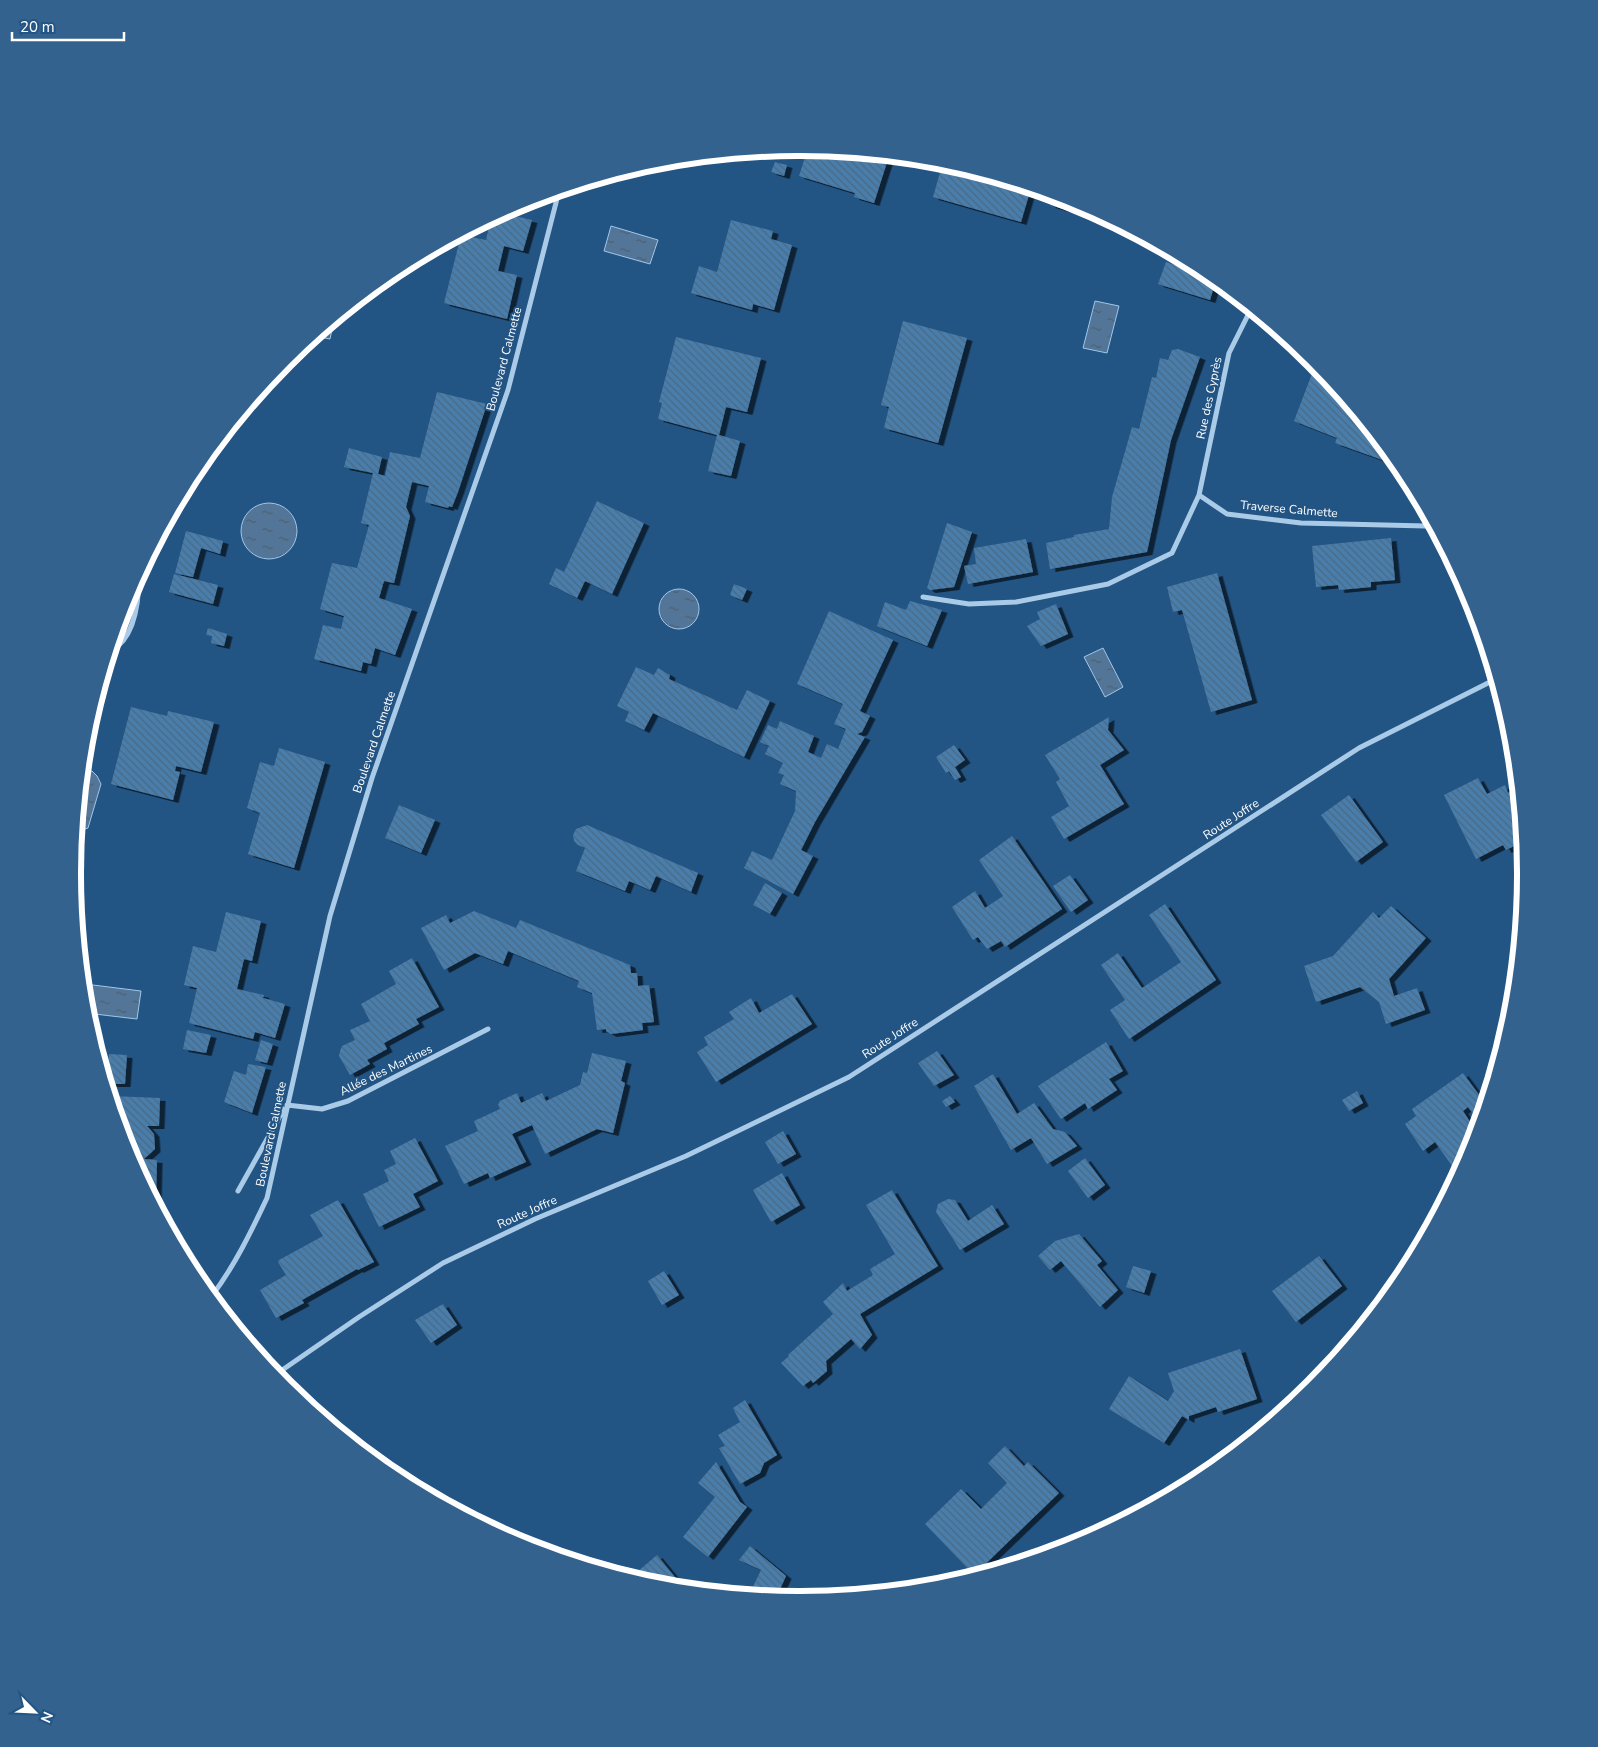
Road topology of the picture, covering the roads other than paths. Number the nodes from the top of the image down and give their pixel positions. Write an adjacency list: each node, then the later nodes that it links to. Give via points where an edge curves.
1 (557, 198): 10 (street, Boulevard Calmette, via 508,390 375,769 330,916)
2 (1248, 314): 3 (street, Rue des Cyprès, via 1229,353)
3 (1199, 495): 4 (street, Traverse Calmette, via 1227,514 1301,523); 6 (street, via 1172,553 1108,584 1016,602 968,604)
4 (1427, 526)
5 (139, 592): 7 (street, via 128,635)
6 (923, 597)
7 (118, 647)
8 (1490, 682): 13 (street, Route Joffre, via 1359,748 849,1077 686,1156 535,1218 443,1263)
9 (488, 1029): 10 (street, Allée des Martines, via 348,1101 322,1109)
10 (287, 1105): 11 (street); 12 (street, Boulevard Calmette, via 267,1198 232,1266)
11 (238, 1191)
12 (216, 1290)
13 (281, 1371)

